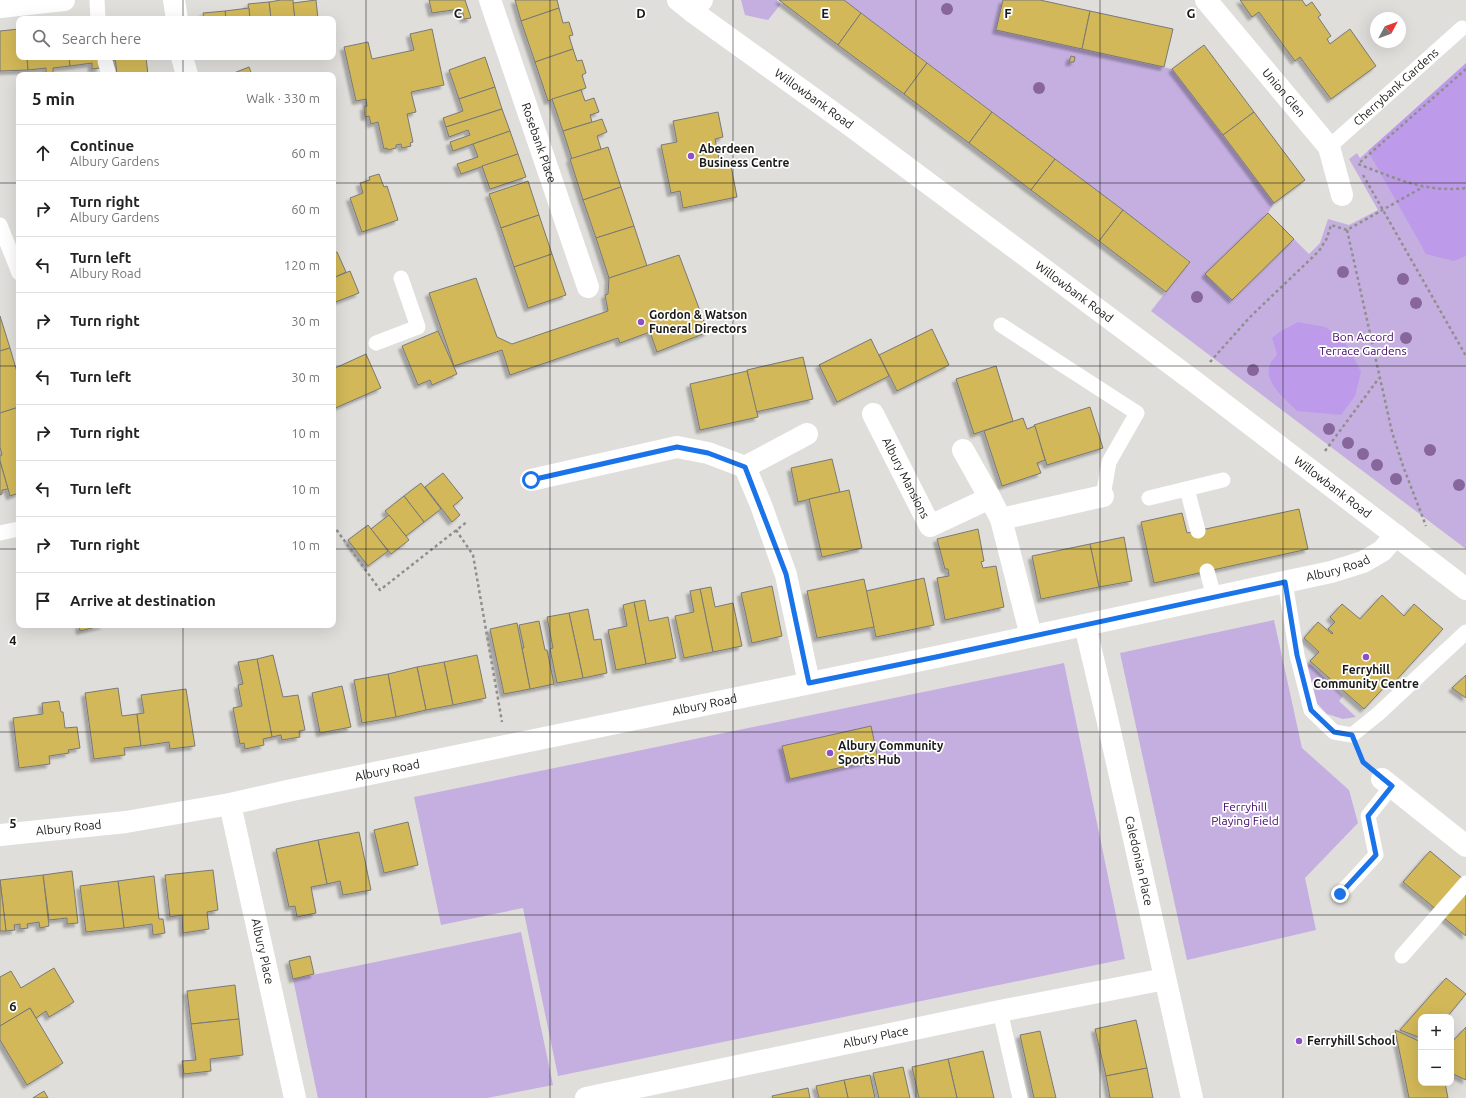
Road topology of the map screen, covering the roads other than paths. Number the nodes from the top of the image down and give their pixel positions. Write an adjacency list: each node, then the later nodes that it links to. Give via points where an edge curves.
1 (64, 0): 6 (street)
2 (97, 0): 9 (lane)
3 (174, 0): 10 (street)
4 (490, 0): 19 (street, Rosebank Place)
5 (1206, 0): 14 (street, Union Glen)
6 (27, 2): 8 (street)
7 (691, 4): 36 (street, Willowbank Road)
8 (0, 7)
9 (98, 16)
10 (177, 16)
11 (1462, 28): 14 (lane, Cherrybank Gardens)
12 (183, 60): 13 (street)
13 (186, 72)
14 (1329, 147): 15 (street, Union Glen)
15 (1342, 195)
16 (0, 225): 17 (lane)
17 (16, 265)
18 (400, 278): 21 (lane, via 418,327)
19 (588, 287)
20 (1001, 325): 29 (lane, via 1137,413 1109,462)
21 (376, 343)
22 (873, 414): 30 (street, Albury Mansions, via 930,526)
23 (807, 434): 25 (street)
24 (963, 450): 30 (street)
25 (745, 467): 26 (street, via 708,453 677,447); 44 (street, via 786,574)
26 (531, 480)
27 (1223, 480): 28 (lane)
28 (1187, 489): 31 (lane); 34 (lane)
29 (1103, 496): 32 (street)
30 (990, 498): 32 (street)
31 (1149, 498)
32 (1001, 519): 43 (street)
33 (16, 529): 35 (lane)
34 (1198, 531)
35 (0, 533)
36 (1396, 535): 38 (street, Albury Road, via 1382,551 1363,562); 39 (street, Willowbank Road)
37 (1207, 571): 40 (lane)
38 (1285, 582): 40 (street, Albury Road); 42 (lane, via 1297,655 1311,710 1334,732 1352,735)
39 (1466, 589)
40 (1214, 597): 41 (street, Albury Road)
41 (1085, 625): 43 (street, Albury Road); 52 (street, Caledonian Place)
42 (1466, 632)
43 (1031, 636): 44 (street, Albury Road)
44 (809, 683): 46 (street, Albury Road)
45 (1387, 783): 48 (street); 50 (lane, via 1368,816 1376,855)
46 (230, 804): 47 (street, Albury Road, via 126,822); 54 (street, Albury Place)
47 (0, 835)
48 (1466, 846)
49 (1466, 883): 51 (lane)
50 (1340, 894)
51 (1402, 956)
52 (1165, 979): 53 (street, Albury Place); 57 (street, Caledonian Place)
53 (1000, 1011): 55 (street, Albury Place); 56 (lane)
54 (296, 1098)
55 (586, 1098)
56 (1020, 1098)
57 (1192, 1098)

